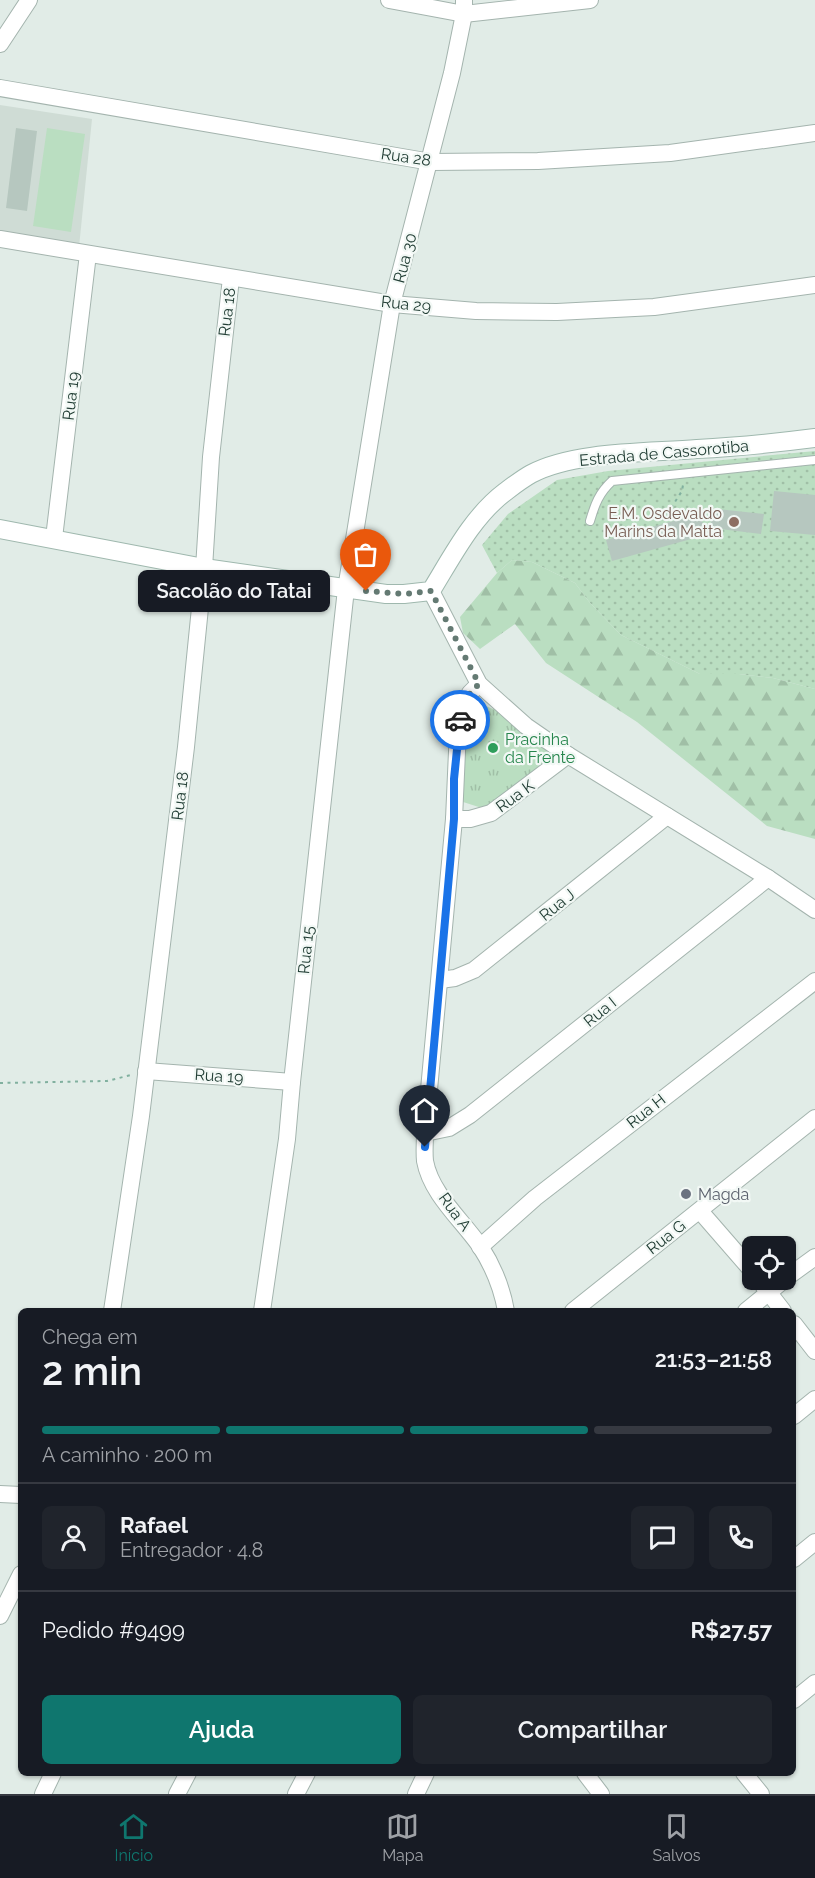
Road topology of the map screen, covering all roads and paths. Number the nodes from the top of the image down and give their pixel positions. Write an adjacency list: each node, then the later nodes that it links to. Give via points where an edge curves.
1 (29, 0): 5 (street)
2 (389, 0): 4 (street)
3 (590, 0): 4 (street)
4 (464, 7): 8 (street, Rua 30)
5 (0, 44)
6 (0, 88): 8 (street, Rua 28)
7 (815, 133): 8 (street, Rua 28, via 670,153 538,161)
8 (431, 162): 13 (street, Rua 30)
9 (0, 239): 10 (street, Rua 29)
10 (88, 254): 11 (street, Rua 29); 20 (street, Rua 19)
11 (231, 278): 13 (street, Rua 29); 21 (street, Rua 18, via 211,457)
12 (815, 285): 13 (street, Rua 29, via 654,306 556,312)
13 (392, 304): 22 (street, Rua 30)
14 (815, 438): 23 (main road, Estrada de Cassorotiba, via 567,461 531,474 485,511)
15 (815, 460): 16 (lane)
16 (684, 473): 17 (path, via 682,491); 18 (lane, via 612,481 595,501)
17 (667, 514)
18 (590, 521)
19 (0, 529): 20 (main road)
20 (54, 538): 21 (main road)
21 (204, 568): 22 (main road); 32 (street, Rua 18)
22 (346, 589): 23 (main road, via 404,594); 33 (street, Rua 15)
23 (431, 591): 24 (street)
24 (479, 684): 25 (street, via 526,726); 27 (street, Rua A, via 462,710 458,729)
25 (568, 755): 26 (street); 27 (street, Rua K, via 491,813)
26 (667, 816): 28 (street); 30 (street, Rua J, via 474,970)
27 (454, 819): 30 (street, Rua A)
28 (768, 878): 29 (street); 36 (street, Rua I, via 471,1115 449,1128)
29 (815, 910)
30 (440, 980): 36 (street, Rua A)
31 (815, 981): 38 (street, Rua H, via 545,1190)
32 (146, 1071): 33 (street, Rua 19); 34 (path, via 107,1081); 44 (street, Rua 18)
33 (292, 1082): 45 (street, Rua 15)
34 (0, 1083)
35 (815, 1118): 37 (street, Rua G)
36 (425, 1133): 38 (street, Rua A, via 425,1161 430,1177)
37 (700, 1211): 40 (street); 47 (street, Rua G)
38 (480, 1246): 46 (street, Rua A, via 495,1271)
39 (815, 1257): 41 (street)
40 (742, 1259)
41 (796, 1271)
42 (760, 1290): 48 (street)
43 (766, 1290): 49 (street)
44 (112, 1308)
45 (262, 1308)
46 (505, 1308)
47 (577, 1308)
48 (748, 1308)
49 (781, 1308)
50 (796, 1327): 51 (street)
51 (815, 1351)
52 (815, 1399): 53 (street)
53 (796, 1414)
54 (0, 1494): 55 (street)
55 (18, 1495)
56 (815, 1542): 57 (street)
57 (796, 1557)
58 (18, 1580): 59 (street)
59 (0, 1616)
60 (815, 1683): 61 (street)
61 (796, 1698)
62 (51, 1776): 67 (street)
63 (186, 1776): 68 (street)
64 (305, 1776): 69 (street)
65 (425, 1776): 70 (street)
66 (746, 1776): 71 (street)
67 (43, 1794)
68 (177, 1794)
69 (296, 1794)
70 (416, 1794)
71 (761, 1794)

